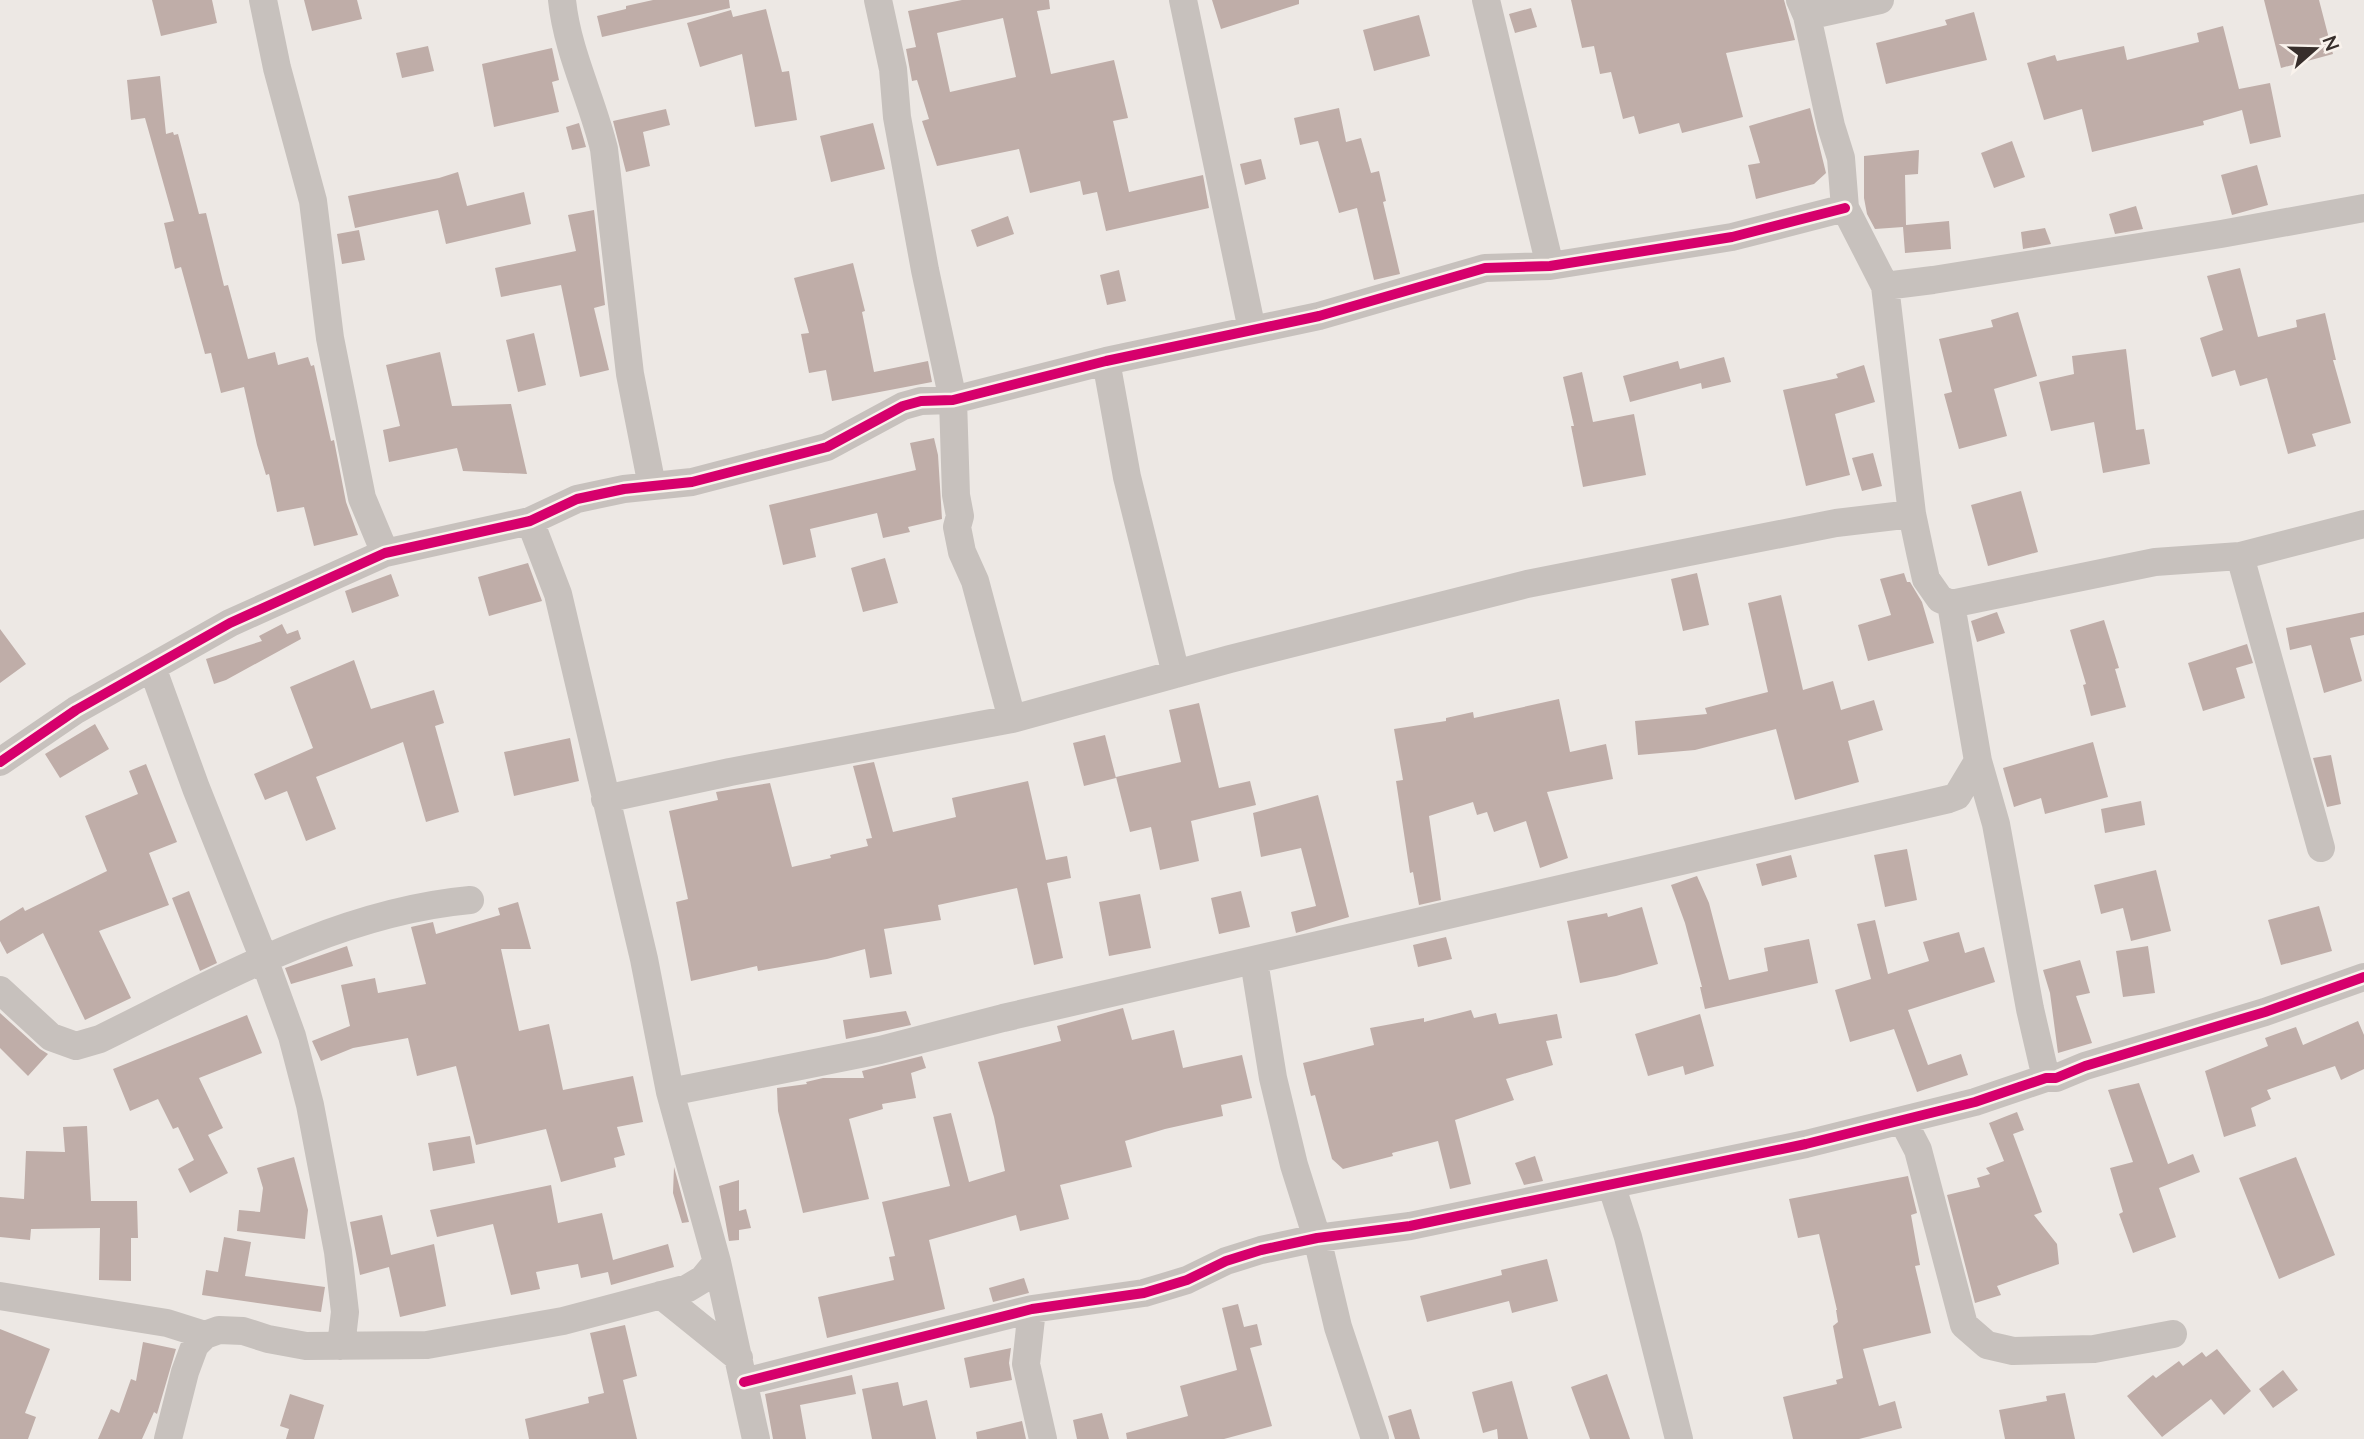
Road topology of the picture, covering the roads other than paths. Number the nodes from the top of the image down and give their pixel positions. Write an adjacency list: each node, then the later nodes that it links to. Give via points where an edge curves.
1 (262, 0): 19 (street, via 313,201 330,338 362,498)
2 (562, 0): 15 (street, via 564,20 604,149 631,374)
3 (878, 0): 14 (street, via 925,270)
4 (1183, 0): 12 (street)
5 (1486, 0): 10 (street)
6 (1880, 0): 7 (street)
7 (1803, 8): 8 (street, via 1841,158)
8 (1845, 208): 10 (street, via 1732,237); 11 (street)
9 (2364, 208): 11 (street)
10 (1550, 266): 12 (street, via 1485,268 1319,316)
11 (1885, 286): 16 (street)
12 (1252, 330): 13 (street)
13 (1106, 361): 14 (street); 23 (street, via 1127,477)
14 (953, 400): 15 (street, via 903,406 827,447 692,482); 24 (street, via 957,527)
15 (652, 486): 17 (street, via 577,499)
16 (1912, 513): 21 (street, via 1926,579 1940,599); 23 (street, via 1836,523 1527,584)
17 (530, 522): 19 (street); 27 (street, via 558,594)
18 (2364, 524): 20 (street)
19 (385, 553): 22 (street, via 230,623)
20 (2240, 556): 21 (street, via 2155,562); 28 (street)
21 (1951, 604): 25 (street)
22 (152, 667): 26 (street, via 76,710); 30 (street)
23 (1176, 674): 24 (street)
24 (1012, 719): 27 (street)
25 (1978, 761): 31 (street, via 1957,796 1949,799); 34 (street, via 1996,824)
26 (0, 762)
27 (605, 799): 35 (street, via 644,959)
28 (2321, 848)
29 (470, 900): 30 (street, via 393,912)
30 (264, 959): 33 (street, via 100,1039 76,1046 51,1037); 45 (street, via 292,1036 310,1105 341,1276 345,1312)
31 (1254, 961): 35 (street, via 880,1050); 38 (street, via 1273,1078)
32 (2364, 977): 34 (street)
33 (0, 990)
34 (2046, 1078): 36 (street)
35 (670, 1093): 39 (street)
36 (1903, 1121): 37 (street); 43 (street, via 1919,1150 1964,1325 1987,1345 2012,1351 2094,1349)
37 (1611, 1184): 38 (street, via 1410,1226); 51 (street)
38 (1317, 1238): 42 (street, via 1226,1261 1144,1293); 50 (street, via 1338,1327)
39 (717, 1262): 40 (street, via 688,1288); 46 (street)
40 (661, 1295): 45 (street, via 563,1321 427,1345); 46 (street)
41 (0, 1296): 44 (street, via 167,1323)
42 (1032, 1310): 46 (street); 49 (street, via 1026,1364)
43 (2173, 1334)
44 (205, 1335): 45 (street, via 232,1329 306,1346); 47 (street, via 195,1345)
45 (341, 1346)
46 (742, 1370): 48 (street)
47 (167, 1439)
48 (756, 1439)
49 (1043, 1439)
50 (1376, 1439)
51 (1679, 1439)

